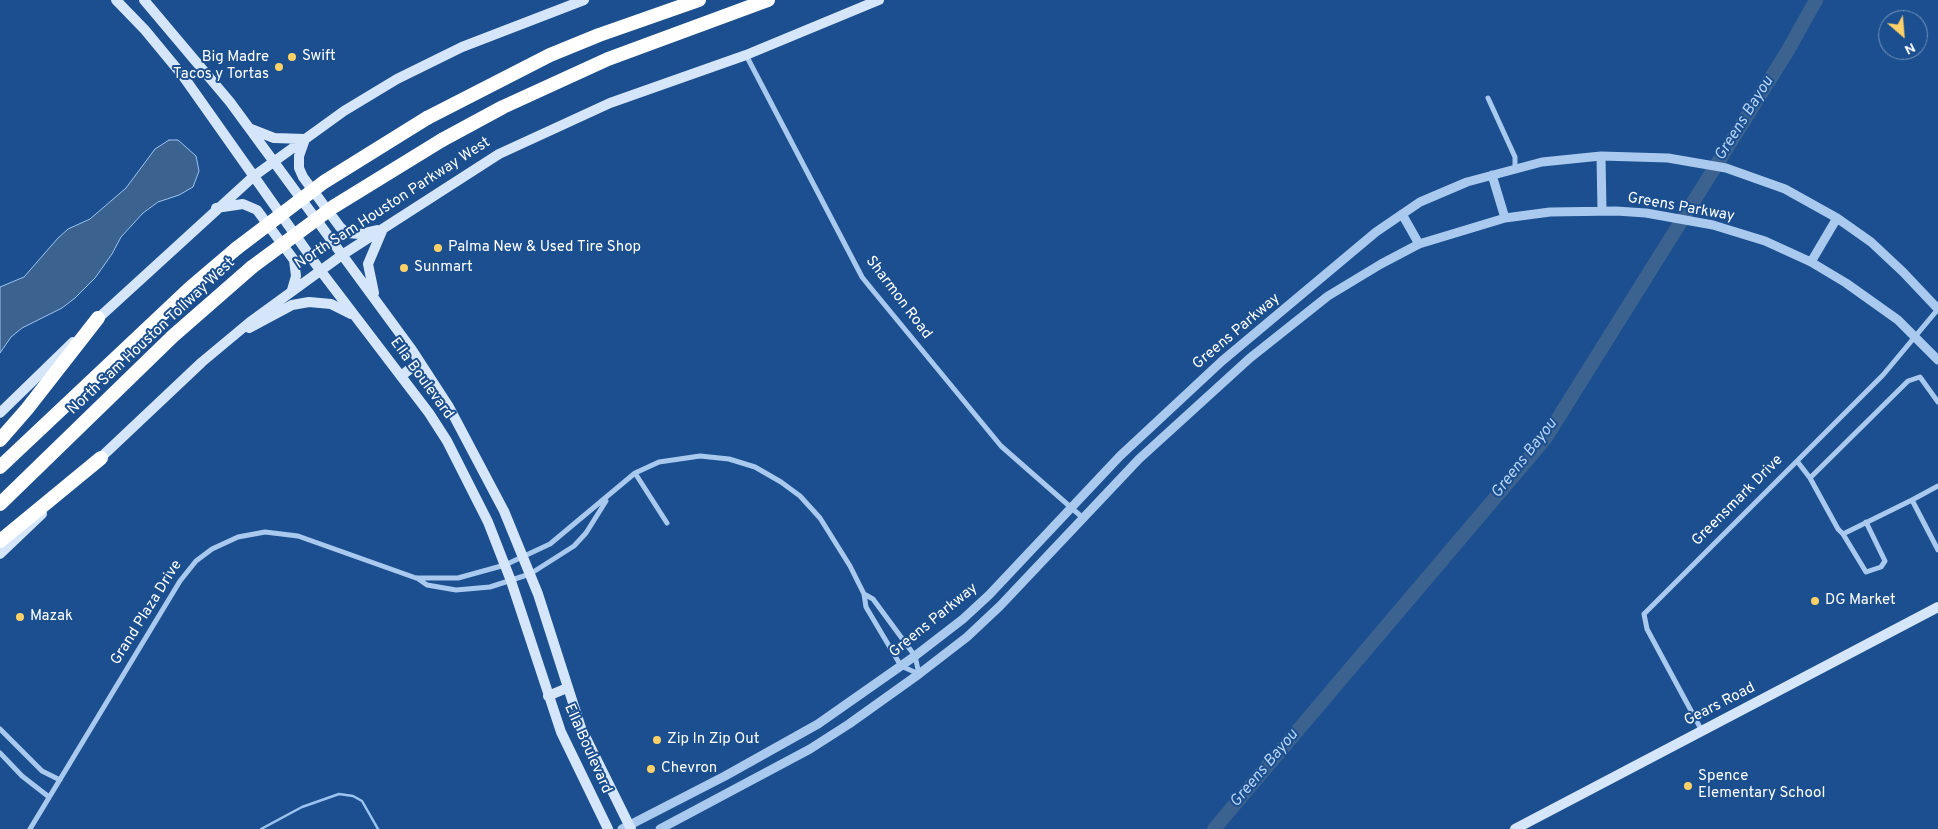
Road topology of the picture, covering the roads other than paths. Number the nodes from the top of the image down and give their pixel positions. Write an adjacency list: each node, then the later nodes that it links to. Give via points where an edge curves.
1 (116, 0): 15 (main road, Ella Boulevard, via 167,56)
2 (144, 0): 9 (main road, Ella Boulevard)
3 (584, 0): 10 (main road, via 454,51 397,79)
4 (699, 0): 43 (highway, bridge, via 550,55 427,118 324,182 190,288)
5 (768, 0): 49 (highway, North Sam Houston Tollway West, bridge, via 600,63 503,107 333,207 252,268 173,336)
6 (878, 0): 7 (main road, North Sam Houston Parkway West)
7 (746, 55): 21 (main road, North Sam Houston Parkway West, via 610,103 537,135 478,166); 50 (street, Sharmon Road, via 862,276 1001,446)
8 (1488, 98): 13 (street, via 1515,157)
9 (248, 127): 10 (main road, via 274,138); 12 (main road, Ella Boulevard)
10 (305, 138): 12 (main road); 21 (main road, via 299,168 340,227 348,233 360,234)
11 (1601, 156): 13 (street, Greens Parkway); 17 (street); 20 (street, Greens Parkway, via 1704,163 1785,189)
12 (273, 162): 15 (main road); 23 (main road, Ella Boulevard)
13 (1515, 168): 14 (street, Greens Parkway)
14 (1492, 175): 18 (street, Greens Parkway, via 1436,195); 19 (street)
15 (254, 176): 16 (main road); 25 (main road, Ella Boulevard)
16 (216, 208): 26 (main road, via 243,204 257,210 294,260 296,276); 30 (main road)
17 (1602, 211): 19 (street, Greens Parkway, via 1550,212); 24 (street, Greens Parkway, via 1646,213 1714,225 1766,241)
18 (1402, 214): 22 (street); 50 (street, Greens Parkway, via 1376,232 1208,373)
19 (1505, 218): 22 (street, Greens Parkway)
20 (1837, 218): 24 (street); 27 (street, Greens Parkway, via 1878,248)
21 (383, 229): 23 (main road, North Sam Houston Parkway West); 28 (main road, via 368,264 370,282)
22 (1419, 244): 51 (street, Greens Parkway, via 1343,286 1285,329 1179,421)
23 (342, 255): 25 (main road, North Sam Houston Parkway West); 28 (main road, Ella Boulevard)
24 (1810, 262): 32 (street, Greens Parkway, via 1877,303)
25 (320, 270): 26 (main road, North Sam Houston Parkway West); 29 (main road, Ella Boulevard)
26 (292, 290): 31 (main road, North Sam Houston Parkway West)
27 (1938, 309): 32 (street, Greensmark Drive)
28 (385, 313): 34 (main road, Ella Boulevard)
29 (356, 317): 31 (main road, via 331,304 309,302 292,305); 35 (main road, Ella Boulevard)
30 (98, 318): 37 (main road); 39 (highway)
31 (235, 334): 41 (main road, North Sam Houston Parkway West)
32 (1915, 337): 33 (street, Greens Parkway); 42 (street, Greensmark Drive, via 1883,375)
33 (1938, 360)
34 (420, 362): 35 (main road); 38 (main road, Ella Boulevard)
35 (401, 376): 40 (main road, Ella Boulevard)
36 (1938, 402): 45 (street, via 1920,377 1908,381)
37 (0, 413)
38 (464, 433): 40 (main road); 58 (main road, Ella Boulevard)
39 (0, 440)
40 (447, 441): 59 (main road, Ella Boulevard, via 488,522)
41 (101, 458): 55 (highway); 57 (main road, North Sam Houston Parkway West)
42 (1796, 461): 45 (street); 73 (street, Greensmark Drive, via 1644,614 1647,629)
43 (0, 467)
44 (636, 473): 47 (street, Grand Plaza Drive); 53 (street); 63 (street, Grand Plaza Drive, via 659,462 700,456 729,459 755,467 800,496 820,518)
45 (1810, 478): 54 (street)
46 (1938, 486): 48 (street)
47 (608, 498): 58 (street, Grand Plaza Drive, via 556,541); 60 (street, Grand Plaza Drive, via 574,546)
48 (1912, 500): 52 (street); 56 (street)
49 (0, 504)
50 (1070, 507): 51 (street, Sharmon Road); 64 (street, Greens Parkway)
51 (1083, 518): 65 (street, Greens Parkway)
52 (1866, 522): 54 (street); 54 (street, via 1885,561 1881,567 1866,572)
53 (667, 523)
54 (1843, 534)
55 (0, 540)
56 (1938, 550)
57 (0, 554)
58 (524, 557): 59 (street, Grand Plaza Drive); 60 (main road, Ella Boulevard)
59 (505, 565): 61 (street, Grand Plaza Drive, via 458,578); 62 (main road, Ella Boulevard)
60 (530, 574): 62 (street, Grand Plaza Drive); 70 (main road, Ella Boulevard)
61 (416, 578): 62 (street, Grand Plaza Drive, via 427,585 456,590 490,587); 76 (street, Grand Plaza Drive, via 298,536 265,532 238,537 212,549 196,560 180,581)
62 (511, 580): 71 (main road, Ella Boulevard)
63 (864, 594): 67 (street, Grand Plaza Drive, via 873,599); 68 (street, Grand Plaza Drive, via 866,607)
64 (989, 595): 65 (street); 67 (street, Greens Parkway)
65 (1000, 606): 69 (street, Greens Parkway)
66 (1938, 607): 73 (main road, Gears Road)
67 (915, 656): 68 (street, Greens Parkway); 69 (street, Grand Plaza Drive)
68 (901, 666): 69 (street); 75 (street, Greens Parkway, via 818,724)
69 (919, 674): 77 (street, Greens Parkway, via 810,749)
70 (567, 688): 71 (main road); 79 (main road, Ella Boulevard, via 590,748)
71 (548, 696): 81 (main road, Ella Boulevard, via 575,765)
72 (0, 730): 76 (street, via 42,771)
73 (1702, 731): 83 (main road, Gears Road)
74 (0, 753): 78 (street)
75 (725, 776): 77 (street); 79 (street, Greens Parkway)
76 (60, 780): 78 (street, Grand Plaza Drive)
77 (732, 790): 82 (street, Greens Parkway)
78 (49, 798): 80 (street, Grand Plaza Drive)
79 (628, 828)
80 (30, 829)
81 (608, 829)
82 (660, 829)
83 (1515, 829)

